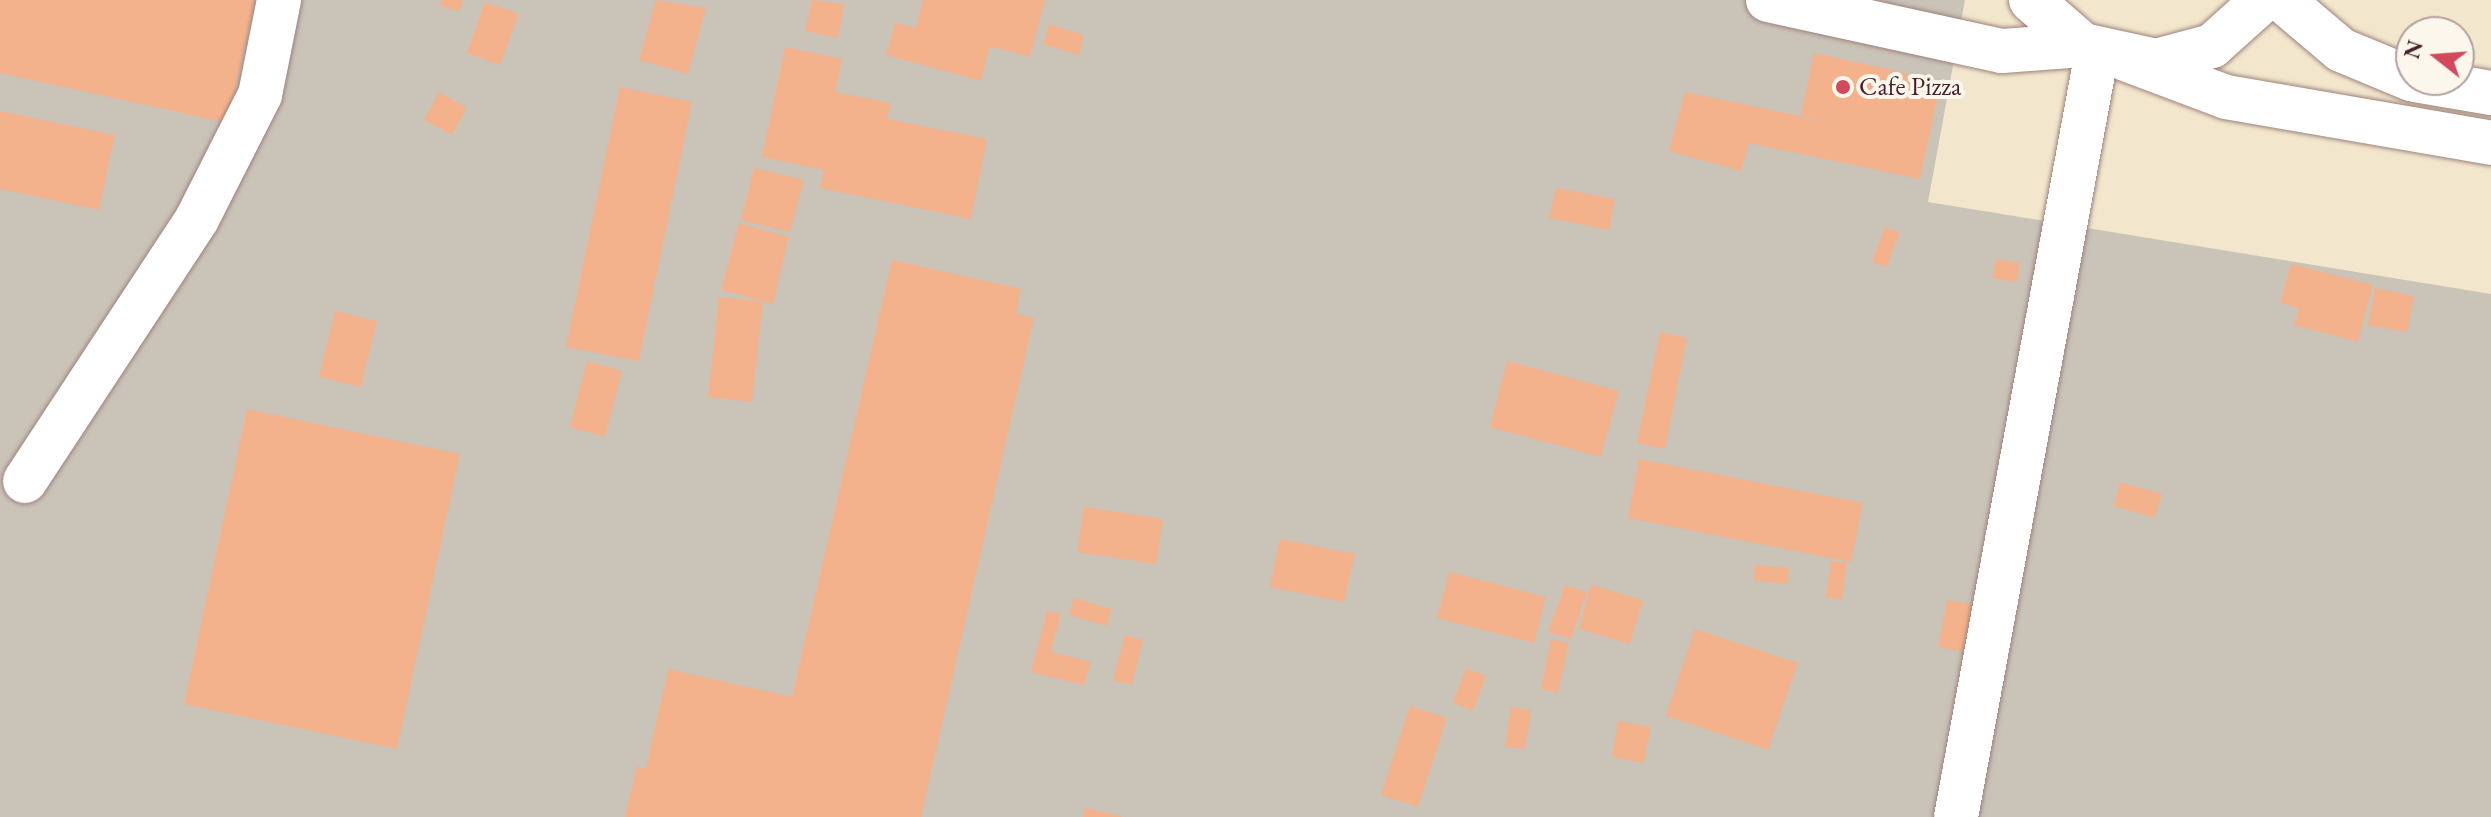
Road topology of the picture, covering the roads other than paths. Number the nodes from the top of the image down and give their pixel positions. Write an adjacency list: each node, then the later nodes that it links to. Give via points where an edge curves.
1 (279, 0): 9 (main road, via 260,95 197,219)
2 (1768, 0): 6 (main road, via 2002,51)
3 (2031, 0): 6 (main road)
4 (2263, 0): 6 (main road, via 2212,46 2156,61)
5 (2282, 0): 7 (main road, via 2341,50)
6 (2102, 52): 8 (main road, via 2226,97); 10 (main road)
7 (2395, 72)
8 (2491, 143)
9 (25, 481)
10 (1956, 817)

